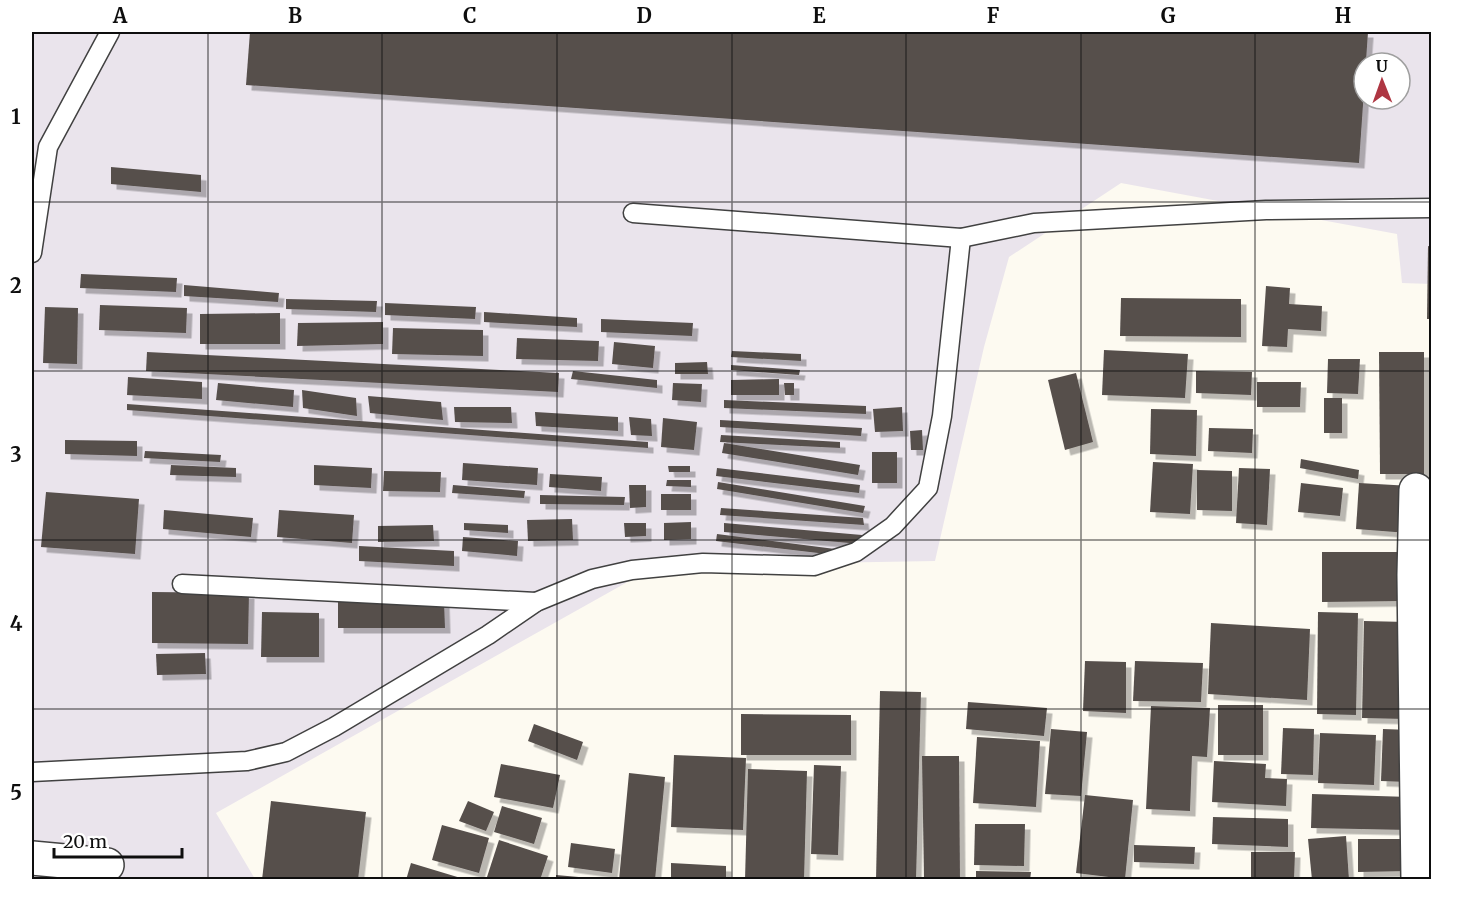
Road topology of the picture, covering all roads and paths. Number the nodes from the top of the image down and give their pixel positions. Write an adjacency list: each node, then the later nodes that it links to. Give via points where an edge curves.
1 (110, 32): 5 (lane, via 48,147)
2 (1431, 208): 4 (lane, via 1266,210 1034,223)
3 (633, 213): 4 (lane)
4 (960, 238): 8 (lane, via 942,416 928,488 893,526 856,552 814,566 703,563 632,570 592,579)
5 (32, 253)
6 (1416, 490): 12 (street)
7 (182, 584): 8 (lane)
8 (536, 602): 9 (lane, via 488,635 286,752 247,761)
9 (32, 772)
10 (32, 858): 11 (street)
11 (107, 865)
12 (1418, 879)

